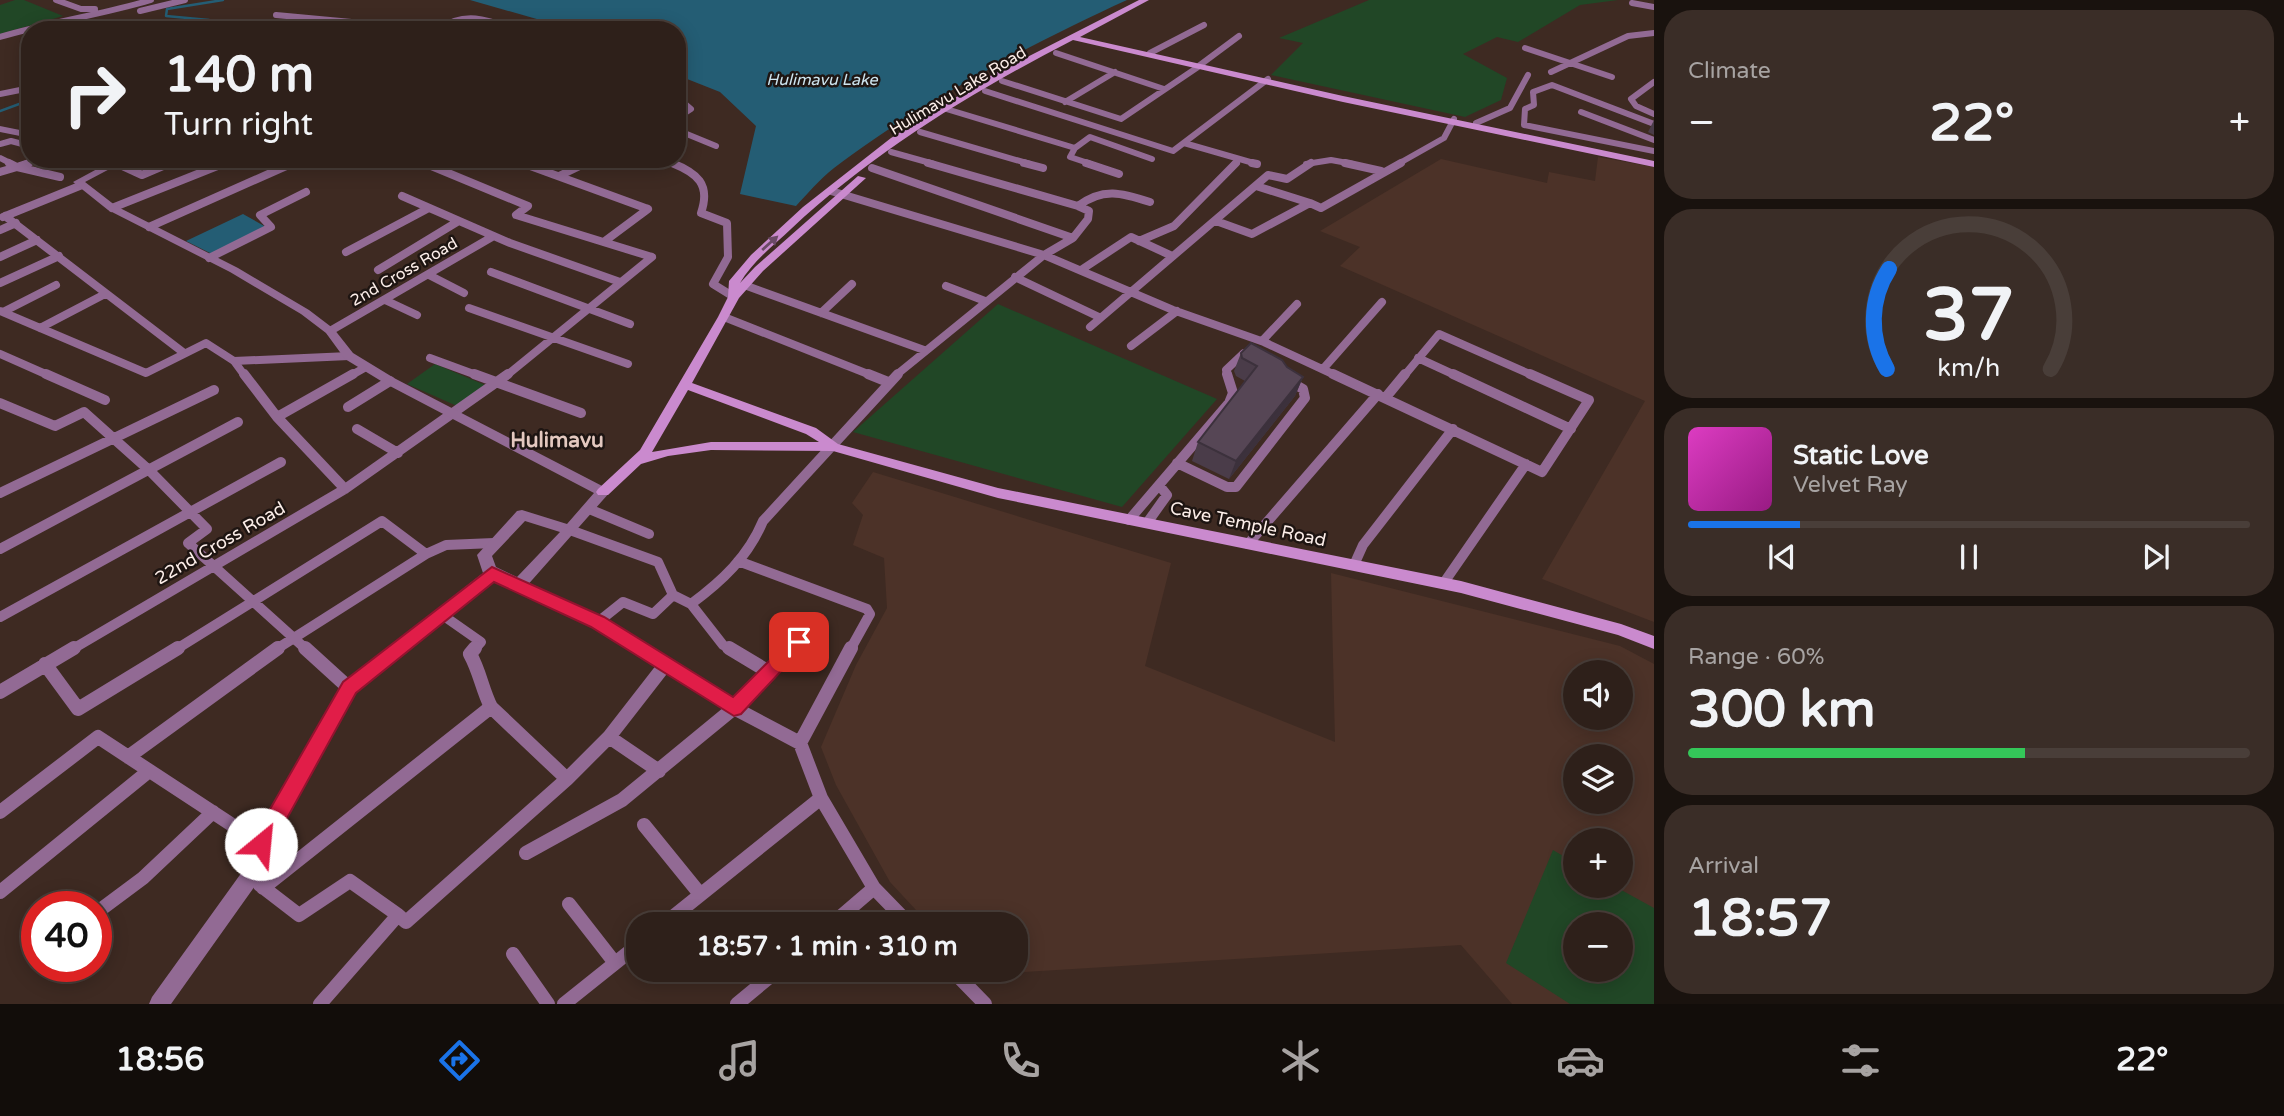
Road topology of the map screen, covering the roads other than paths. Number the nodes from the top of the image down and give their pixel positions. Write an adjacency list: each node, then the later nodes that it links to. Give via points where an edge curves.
1 (56, 0): 2 (street, via 91,10)
2 (127, 0)
3 (151, 0): 10 (street)
4 (185, 0): 10 (street)
5 (1145, 0): 19 (main road, Hulimavu Lake Road)
6 (1157, 1): 19 (main road, Hulimavu Lake Road)
7 (1632, 4): 8 (street)
8 (1654, 8)
9 (276, 15): 11 (street)
10 (61, 21)
11 (347, 21)
12 (448, 21): 13 (street, via 463,16)
13 (482, 21)
14 (1204, 25): 23 (street)
15 (21, 33): 20 (street)
16 (1654, 33): 24 (street, via 1628,36)
17 (21, 34): 20 (street)
18 (1239, 36): 25 (street)
19 (1078, 37): 22 (main road, Hulimavu Lake Road); 23 (main road); 25 (main road); 38 (main road, Hulimavu Lake Road)
20 (0, 39)
21 (1525, 48): 24 (street)
22 (1056, 53): 26 (street); 30 (main road, Hulimavu Lake Road)
23 (1150, 53): 25 (main road)
24 (1567, 64): 27 (street); 29 (street)
25 (1199, 66): 31 (main road); 33 (street)
26 (1115, 72): 33 (street); 37 (street)
27 (1552, 72)
28 (1528, 75): 42 (street, via 1510,108)
29 (1612, 77)
30 (1002, 81): 35 (main road, Hulimavu Lake Road); 37 (street)
31 (1266, 81): 41 (main road); 49 (street)
32 (1654, 82): 40 (street, via 1631,99)
33 (1164, 89): 37 (street, via 1121,119)
34 (21, 90): 36 (street)
35 (985, 91): 38 (main road, Hulimavu Lake Road); 49 (street, via 1172,151)
36 (0, 94)
37 (1065, 102)
38 (948, 110): 45 (main road, Hulimavu Lake Road); 53 (street); 84 (main road, Hulimavu Lake Road, via 894,140)
39 (1581, 112): 48 (street)
40 (1654, 114)
41 (1454, 121): 42 (main road); 59 (main road); 76 (street, via 1444,138)
42 (1476, 123): 59 (main road)
43 (1654, 124): 54 (street, via 1552,85 1533,92 1534,105 1525,109 1523,122 1537,130)
44 (0, 129): 46 (street)
45 (920, 132): 55 (main road, Hulimavu Lake Road); 75 (street)
46 (21, 133)
47 (686, 134): 52 (street)
48 (1654, 140)
49 (1184, 143): 58 (street)
50 (0, 144): 51 (street)
51 (21, 144)
52 (716, 146)
53 (1075, 148): 57 (street, via 1090,137); 78 (street, via 1070,157)
54 (1654, 151)
55 (891, 152): 74 (main road, Hulimavu Lake Road); 89 (street)
56 (0, 158): 62 (street)
57 (1152, 159)
58 (1239, 159): 60 (street); 101 (street, via 1174,226)
59 (1654, 161)
60 (1256, 164)
61 (21, 166): 62 (street)
62 (18, 167): 63 (street); 77 (street)
63 (21, 168)
64 (22, 168): 80 (street)
65 (102, 168): 81 (street, via 78,182)
66 (128, 168): 67 (street, via 142,175)
67 (158, 168)
68 (212, 168): 90 (street)
69 (281, 168): 96 (street)
70 (437, 168): 102 (street, via 528,206 516,215)
71 (537, 168): 79 (street)
72 (575, 168): 79 (street)
73 (683, 168): 123 (street, via 705,183 702,213 727,223 728,257 713,284)
74 (872, 168): 85 (main road, Hulimavu Lake Road); 99 (street)
75 (1044, 168)
76 (1381, 171): 82 (street, via 1313,160 1298,165 1287,179 1268,175); 88 (street, via 1321,208)
77 (0, 172)
78 (1119, 174)
79 (559, 176): 102 (street, via 648,209)
80 (60, 177)
81 (82, 185): 90 (street); 92 (street)
82 (1256, 186): 88 (street); 93 (street)
83 (306, 191): 108 (street, via 260,215 271,227)
84 (831, 191): 85 (street); 123 (main road, Hulimavu Lake Road, one-way to 84, via 735,281 755,257)
85 (842, 194): 104 (street); 118 (main road, Hulimavu Lake Road, via 759,269)
86 (402, 197): 91 (street)
87 (1150, 202): 89 (street, via 1104,190)
88 (1310, 203): 93 (street, via 1252,234)
89 (1078, 206): 99 (street, via 1089,211 1088,219)
90 (112, 208): 96 (street)
91 (427, 209): 94 (street); 103 (street)
92 (3, 217): 95 (street)
93 (1216, 221): 106 (street)
94 (457, 222): 98 (street); 109 (street)
95 (16, 223): 97 (street); 100 (street)
96 (149, 227): 108 (street)
97 (0, 230)
98 (492, 237): 112 (street, 2nd Cross Road); 114 (street)
99 (1073, 237): 104 (street)
100 (37, 240): 105 (street); 107 (street)
101 (1139, 241): 106 (street); 110 (street, via 1131,237)
102 (606, 242): 114 (street, 22nd Cross Road, via 652,257)
103 (346, 252)
104 (1044, 255): 110 (street); 113 (street)
105 (59, 256): 115 (street); 122 (street)
106 (1172, 256): 120 (street)
107 (0, 257)
108 (209, 258): 139 (street)
109 (378, 270)
110 (1081, 270): 120 (street)
111 (491, 272): 129 (street)
112 (429, 275): 121 (street); 124 (street, 2nd Cross Road)
113 (1015, 277): 125 (street); 135 (street)
114 (620, 282): 129 (street, 22nd Cross Road)
115 (0, 283)
116 (852, 284): 132 (street)
117 (56, 285): 131 (street)
118 (747, 286): 123 (main road, Hulimavu Lake Road); 132 (street)
119 (946, 286): 125 (street)
120 (1130, 291): 130 (street); 135 (street)
121 (464, 293)
122 (105, 294): 138 (street); 144 (street)
123 (734, 297): 134 (main road, Hulimavu Lake Road)
124 (385, 300): 133 (street); 139 (street, 2nd Cross Road)
125 (985, 301): 143 (street)
126 (1382, 302): 153 (street)
127 (1297, 304): 141 (street)
128 (469, 309): 140 (street)
129 (588, 309): 136 (street); 140 (street, 22nd Cross Road)
130 (1177, 311): 141 (street); 142 (street)
131 (1, 312): 138 (street)
132 (821, 313): 143 (street)
133 (417, 315)
134 (724, 317): 156 (street); 158 (main road, Hulimavu Lake Road)
135 (1099, 317): 137 (street)
136 (630, 324)
137 (1090, 327)
138 (40, 328): 144 (street, via 146,373)
139 (330, 331): 146 (street)
140 (552, 338): 151 (street); 157 (street, 22nd Cross Road)
141 (1262, 341): 153 (street)
142 (1131, 346)
143 (924, 350): 156 (street)
144 (184, 353): 150 (street, via 206,343)
145 (0, 354): 163 (street, via 105,400)
146 (349, 356): 150 (street); 152 (street)
147 (430, 358): 157 (street)
148 (1418, 358): 160 (street); 170 (street); 170 (street, via 1439,334 1589,400)
149 (1266, 360): 176 (street, via 1244,353 1229,365 1225,374 1233,397)
150 (234, 361): 166 (street)
151 (628, 364)
152 (366, 367): 155 (street); 166 (street)
153 (1323, 369): 160 (street)
154 (1282, 370): 176 (street, via 1284,379 1303,389 1306,396 1236,487)
155 (390, 381): 162 (street); 165 (street)
156 (888, 382): 172 (street)
157 (497, 383): 164 (street); 165 (street, 22nd Cross Road)
158 (686, 385): 172 (main road, Cave Temple Road, via 811,431); 174 (main road, Hulimavu Lake Road)
159 (214, 390): 171 (street)
160 (1382, 395): 169 (street); 190 (street)
161 (0, 403): 163 (street, via 55,426)
162 (348, 407)
163 (84, 412): 171 (street)
164 (581, 413)
165 (453, 416): 173 (street, 22nd Cross Road); 181 (street)
166 (277, 417): 180 (street)
167 (238, 422): 178 (street)
168 (357, 429): 173 (street)
169 (1453, 429): 177 (street); 194 (street, via 1363,545)
170 (1571, 429): 177 (street, via 1542,472)
171 (114, 439): 178 (street); 182 (street)
172 (833, 447): 174 (main road, Cave Temple Road, via 711,446); 185 (main road, Cave Temple Road, via 998,494); 193 (street, via 763,522 756,540)
173 (398, 453): 180 (street, 22nd Cross Road)
174 (637, 461): 181 (main road, Hulimavu Lake Road)
175 (281, 462): 184 (street)
176 (1177, 463): 179 (street)
177 (1526, 464): 198 (street)
178 (150, 471): 184 (street); 191 (street)
179 (1159, 485): 185 (street); 186 (street, via 1167,495)
180 (345, 489): 195 (street, 22nd Cross Road)
181 (603, 492): 183 (street)
182 (0, 493)
183 (589, 509): 187 (street); 188 (street)
184 (191, 512): 195 (street, via 207,529 188,543); 203 (street)
185 (1129, 520): 186 (main road, Cave Temple Road)
186 (1147, 523): 190 (main road, Cave Temple Road)
187 (570, 530): 189 (street, via 522,515); 197 (street); 199 (street, via 658,562)
188 (649, 534)
189 (494, 543): 192 (street, via 446,545); 196 (street, via 484,555)
190 (1248, 544): 194 (main road, Cave Temple Road)
191 (0, 549)
192 (426, 554): 200 (street, via 382,521); 205 (street)
193 (738, 561): 201 (street, via 715,587); 216 (street, via 867,609 870,614)
194 (1354, 565): 198 (main road, Cave Temple Road)
195 (214, 567): 200 (street); 208 (street, 22nd Cross Road)
196 (492, 574): 197 (street); 202 (street)
197 (520, 584): 204 (street)
198 (1443, 584): 207 (main road, Cave Temple Road, via 1534,605)
199 (673, 595): 201 (street); 204 (street, via 653,614 623,602)
200 (253, 603): 205 (street); 208 (street, via 78,709)
201 (691, 604): 210 (street, via 723,645)
202 (441, 614): 211 (street); 213 (street, via 481,642 470,654)
203 (0, 617)
204 (598, 622): 209 (street)
205 (292, 638): 211 (street); 217 (street)
206 (799, 642): 210 (street)
207 (1654, 643)
208 (45, 664): 212 (street, 22nd Cross Road)
209 (665, 665): 214 (street); 215 (street)
210 (769, 673): 214 (street)
211 (349, 688): 225 (street)
212 (0, 692)
213 (491, 707): 220 (street); 227 (street)
214 (734, 708): 216 (street); 219 (street)
215 (609, 737): 219 (street); 220 (street)
216 (800, 743): 221 (street)
217 (128, 757): 218 (street); 222 (street, via 98,737)
218 (149, 771): 223 (street); 229 (street)
219 (659, 771): 226 (street, via 622,800)
220 (568, 779): 236 (street, via 406,922)
221 (821, 798): 228 (street); 230 (street)
222 (0, 812)
223 (213, 812): 225 (street); 231 (street)
224 (644, 825): 230 (street)
225 (261, 844): 227 (street)
226 (526, 853)
227 (257, 882): 236 (street, via 299,915 350,881); 242 (street)
228 (874, 888): 234 (street); 235 (street)
229 (0, 892)
230 (701, 894): 233 (street)
231 (112, 901)
232 (569, 904): 239 (street)
233 (679, 912)
234 (846, 912)
235 (897, 912)
236 (398, 915): 243 (street)
237 (513, 954): 244 (street)
238 (626, 954): 239 (street)
239 (615, 963): 245 (street)
240 (764, 982): 246 (street)
241 (964, 982): 247 (street)
242 (159, 1004)
243 (320, 1004)
244 (548, 1004)
245 (564, 1004)
246 (737, 1004)
247 (985, 1004)

